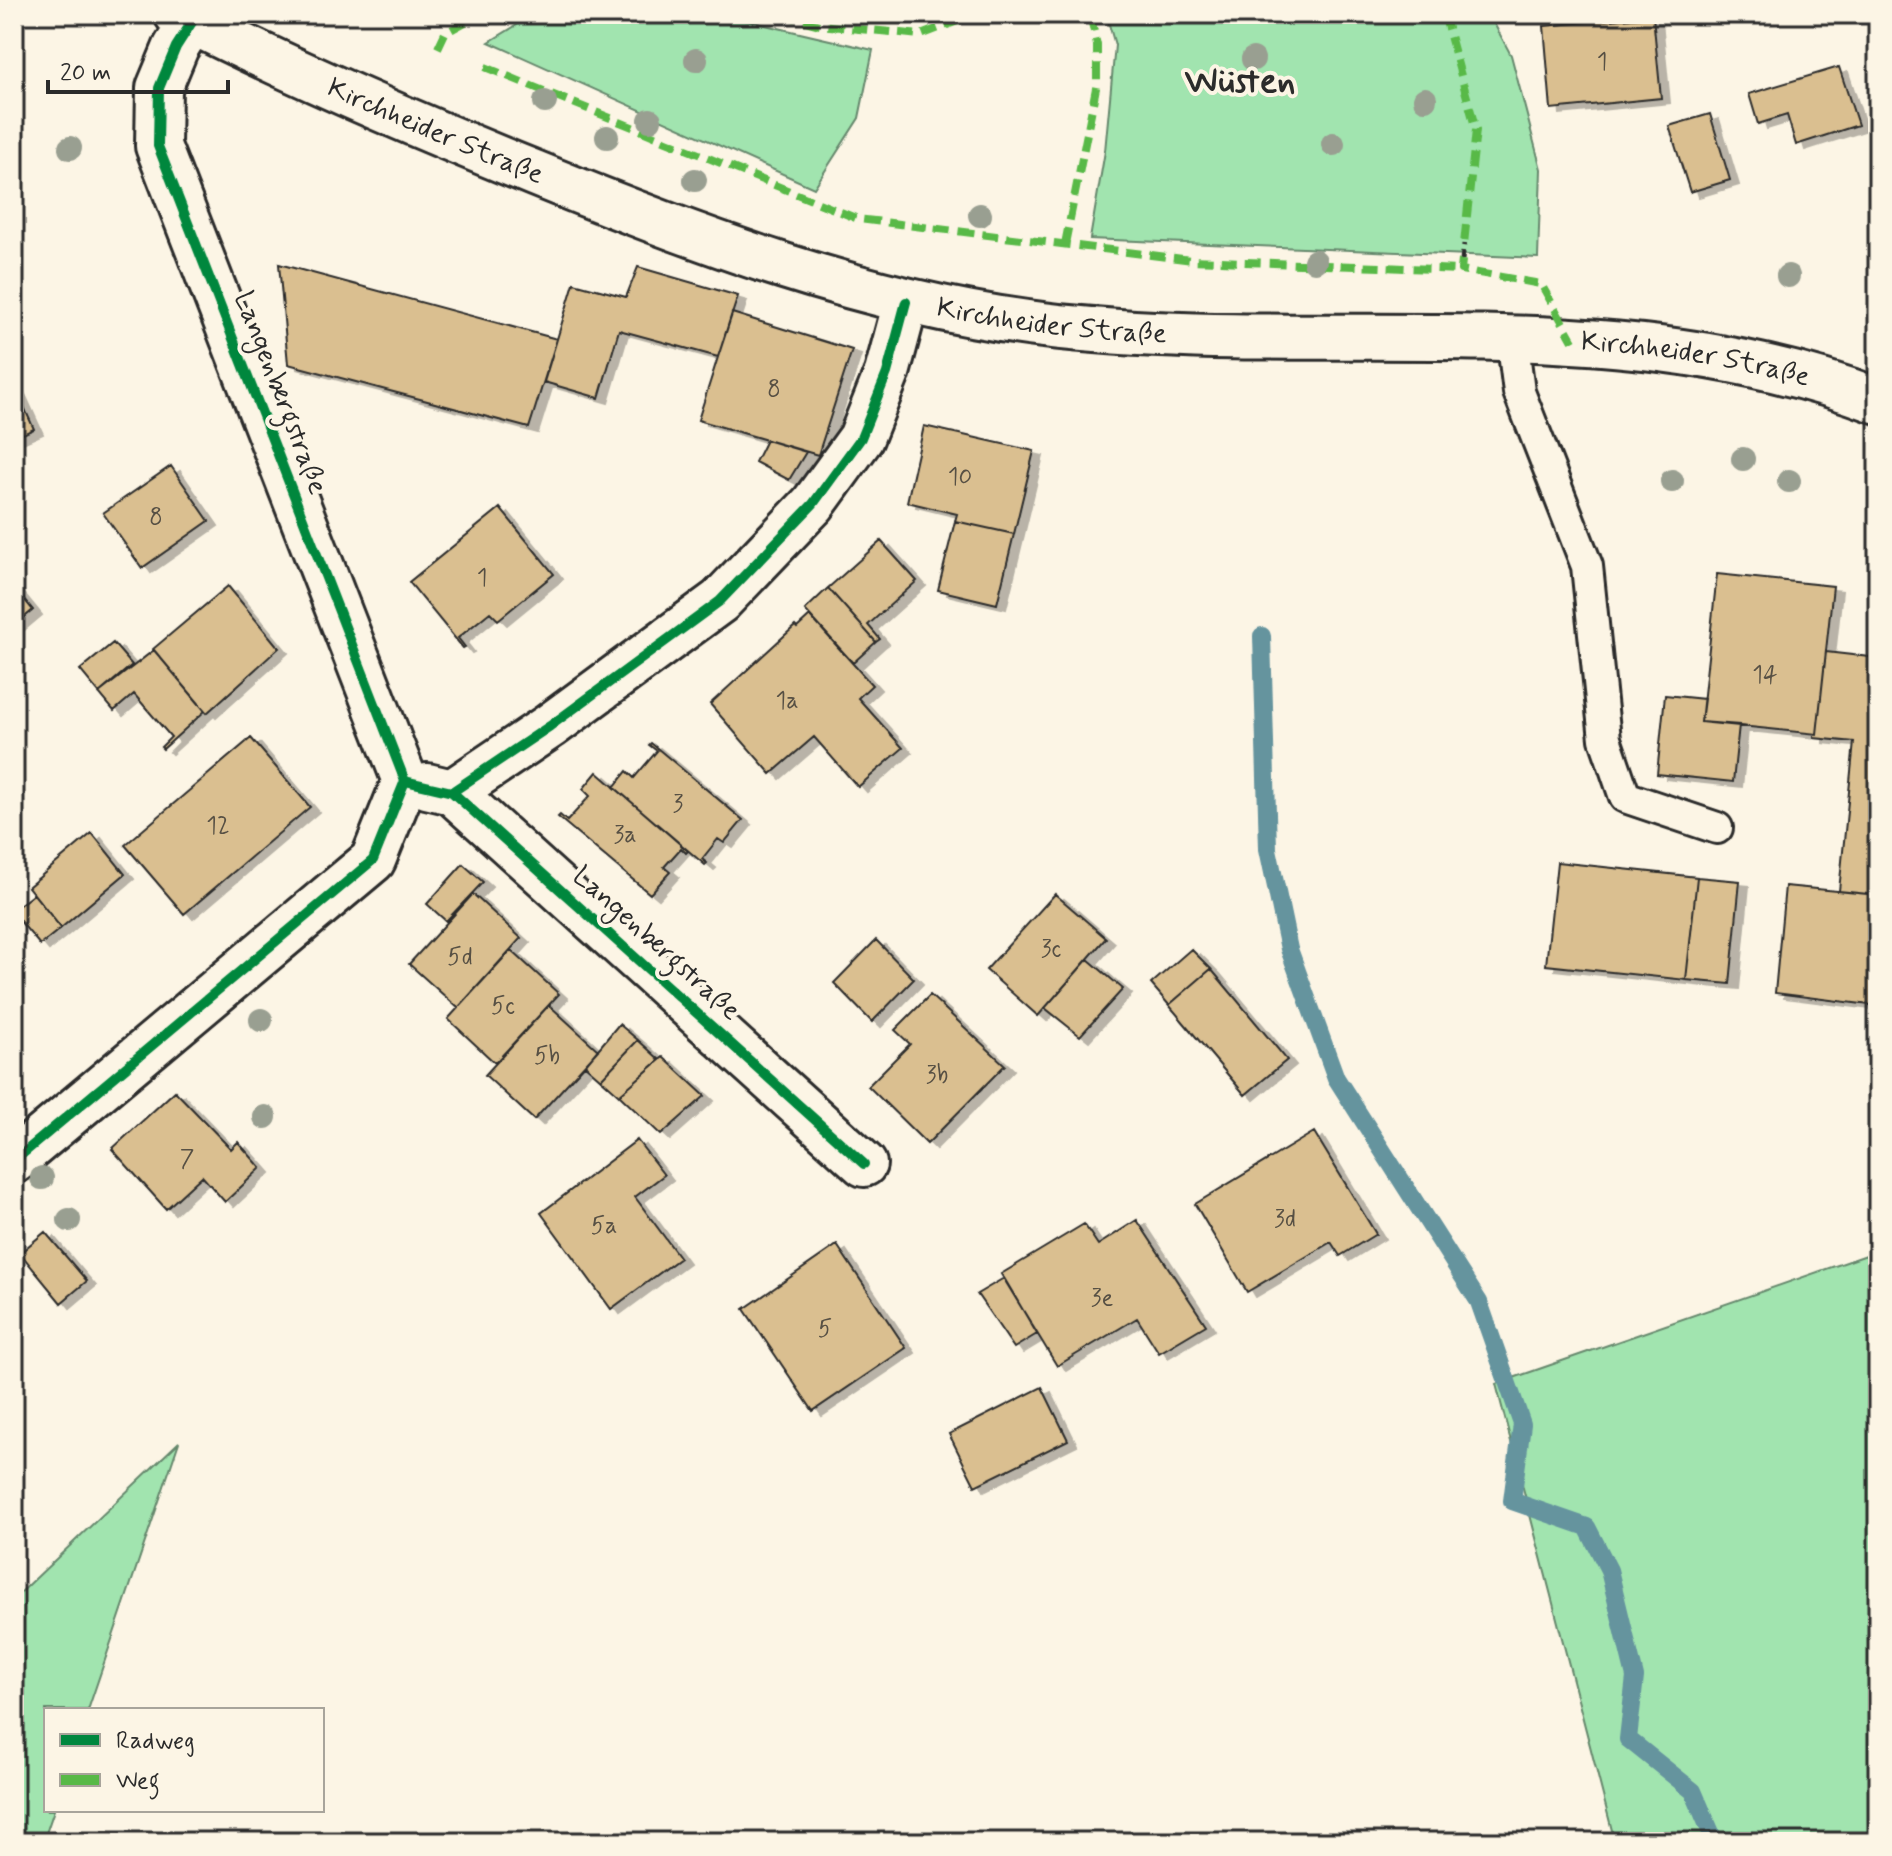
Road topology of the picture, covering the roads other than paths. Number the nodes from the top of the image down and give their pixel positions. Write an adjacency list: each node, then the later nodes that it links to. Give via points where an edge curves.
1 (185, 18): 2 (street, Kirchheider Straße, via 312,80 589,195 715,242); 5 (street, Langenbergstraße, via 159,88 158,146)
2 (906, 302): 3 (street, Kirchheider Straße, via 1146,335); 6 (street, via 887,373 861,438 813,504 720,601)
3 (1512, 337): 4 (street, Kirchheider Straße, via 1614,342 1713,355 1836,385); 7 (lane, via 1519,392 1587,566 1605,739 1625,797)
4 (1878, 401)
5 (405, 781): 6 (street, Langenbergstraße); 8 (street, via 373,860)
6 (452, 792): 9 (street, Langenbergstraße)
7 (1717, 828)
8 (14, 1161)
9 (864, 1164)

